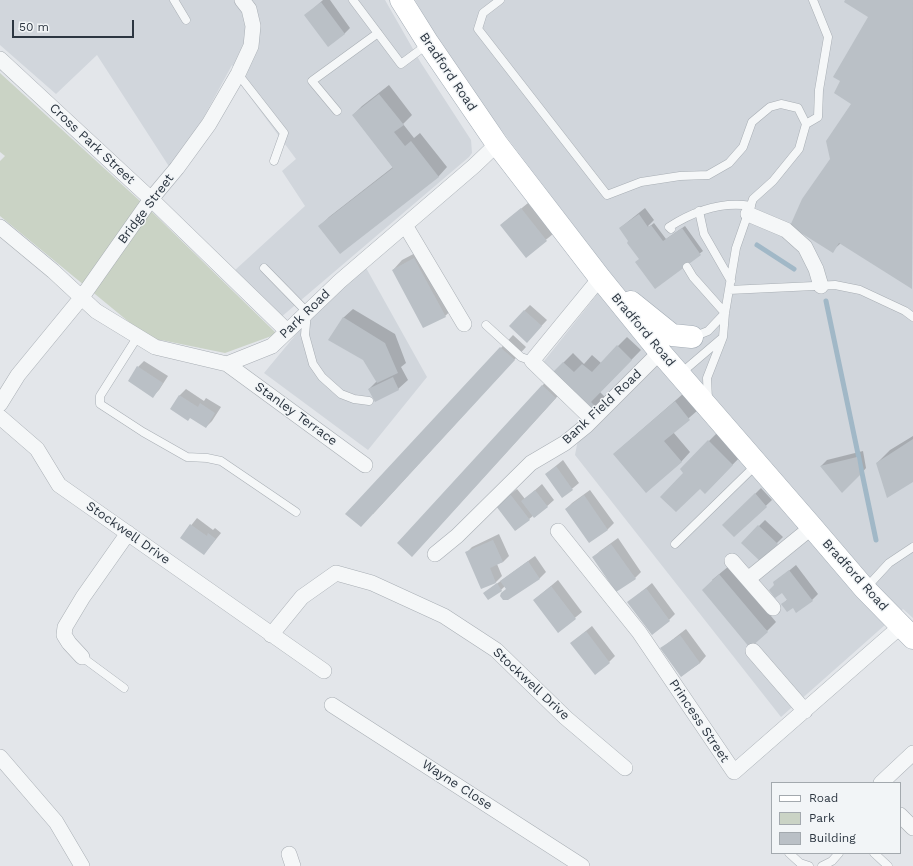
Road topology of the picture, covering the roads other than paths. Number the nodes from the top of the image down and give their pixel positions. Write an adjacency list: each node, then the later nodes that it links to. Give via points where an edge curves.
1 (174, 0): 7 (lane)
2 (242, 0): 11 (street, Bridge Street, via 249,9 253,26 251,46)
3 (353, 0): 8 (lane)
4 (401, 0): 9 (main road, Bradford Road)
5 (500, 0): 13 (lane, via 483,13 478,29 607,195 641,182 708,175 729,163 743,147 752,122 770,107 781,104 798,108)
6 (813, 0): 13 (lane, via 828,37 819,90 818,117)
7 (186, 20)
8 (378, 33): 9 (lane, via 401,64); 12 (lane, via 312,80)
9 (428, 43): 14 (main road, Bradford Road)
10 (0, 59): 16 (street, Cross Park Street)
11 (238, 74): 15 (lane, via 284,133); 16 (street, Bridge Street, via 204,130)
12 (337, 111)
13 (806, 124): 17 (lane, via 800,149 753,200)
14 (497, 144): 19 (street, Park Road); 24 (main road, Bradford Road)
15 (274, 161)
16 (152, 199): 28 (street, Bridge Street); 34 (street, Cross Park Street)
17 (749, 210): 18 (lane, via 738,204 727,204); 25 (lane, via 736,248); 26 (street, via 786,230 805,247)
18 (699, 211): 21 (lane, via 675,222 669,227); 25 (lane, via 704,234)
19 (404, 225): 29 (street, Park Road); 32 (street)
20 (0, 227): 28 (street)
21 (671, 230)
22 (688, 267): 30 (lane)
23 (264, 268): 29 (lane)
24 (600, 278): 37 (main road, Bradford Road); 37 (main road, via 672,335); 38 (street)
25 (731, 281): 27 (lane)
26 (821, 286): 27 (lane); 31 (lane, via 835,285 860,290)
27 (729, 290): 30 (lane)
28 (82, 297): 35 (street, via 96,311); 42 (street, Bridge Street, via 18,375)
29 (307, 312): 34 (street, Park Road); 41 (lane, via 305,335 313,364 322,378 341,394)
30 (725, 313): 36 (lane); 37 (lane, via 708,331)
31 (913, 317)
32 (464, 324)
33 (486, 325): 38 (lane, via 521,357)
34 (287, 331): 39 (street, Park Road, via 272,346)
35 (138, 336): 39 (street, via 155,347); 48 (lane, via 100,396 100,404 187,457 221,461)
36 (723, 337): 40 (lane); 43 (lane, via 707,378)
37 (674, 346): 40 (main road, Bradford Road); 45 (street, Bank Field Road)
38 (532, 361): 45 (street)
39 (228, 364): 47 (street, Stanley Terrace)
40 (680, 374): 43 (main road, Bradford Road)
41 (369, 401)
42 (0, 404)
43 (709, 408): 46 (main road, Bradford Road)
44 (0, 417): 51 (street, Stockwell Drive, via 37,449 59,485)
45 (592, 420): 54 (street, Bank Field Road, via 565,443 531,463 457,536)
46 (757, 464): 49 (main road, Bradford Road); 52 (lane)
47 (366, 465)
48 (296, 512)
49 (812, 527): 56 (street); 57 (main road, Bradford Road)
50 (558, 531): 66 (street, Princess Street, via 639,632 734,772)
51 (128, 533): 60 (street, Stockwell Drive); 62 (street, via 65,627 64,635)
52 (675, 544)
53 (913, 547): 57 (lane, via 889,563)
54 (435, 554)
55 (732, 561): 56 (street)
56 (748, 579): 58 (street)
57 (866, 589): 59 (main road, Bradford Road)
58 (773, 608)
59 (907, 632): 66 (street, Princess Street)
60 (271, 635): 63 (street, Stockwell Drive); 69 (street, Stockwell Drive, via 302,597 336,573 372,583 444,616 496,650 566,718)
61 (753, 651): 66 (street)
62 (82, 657): 64 (lane)
63 (324, 671)
64 (124, 688)
65 (332, 705): 77 (street, Wayne Close)
66 (805, 711)
67 (913, 753): 70 (street)
68 (0, 757): 76 (street, via 56,822)
69 (625, 768)
70 (882, 782)
71 (901, 816): 72 (street)
72 (913, 828)
73 (790, 854): 78 (lane, via 800,863)
74 (838, 854): 79 (lane)
75 (875, 854): 80 (lane)
76 (82, 866)
77 (582, 866)
78 (810, 866)
79 (822, 866)
80 (888, 866)

